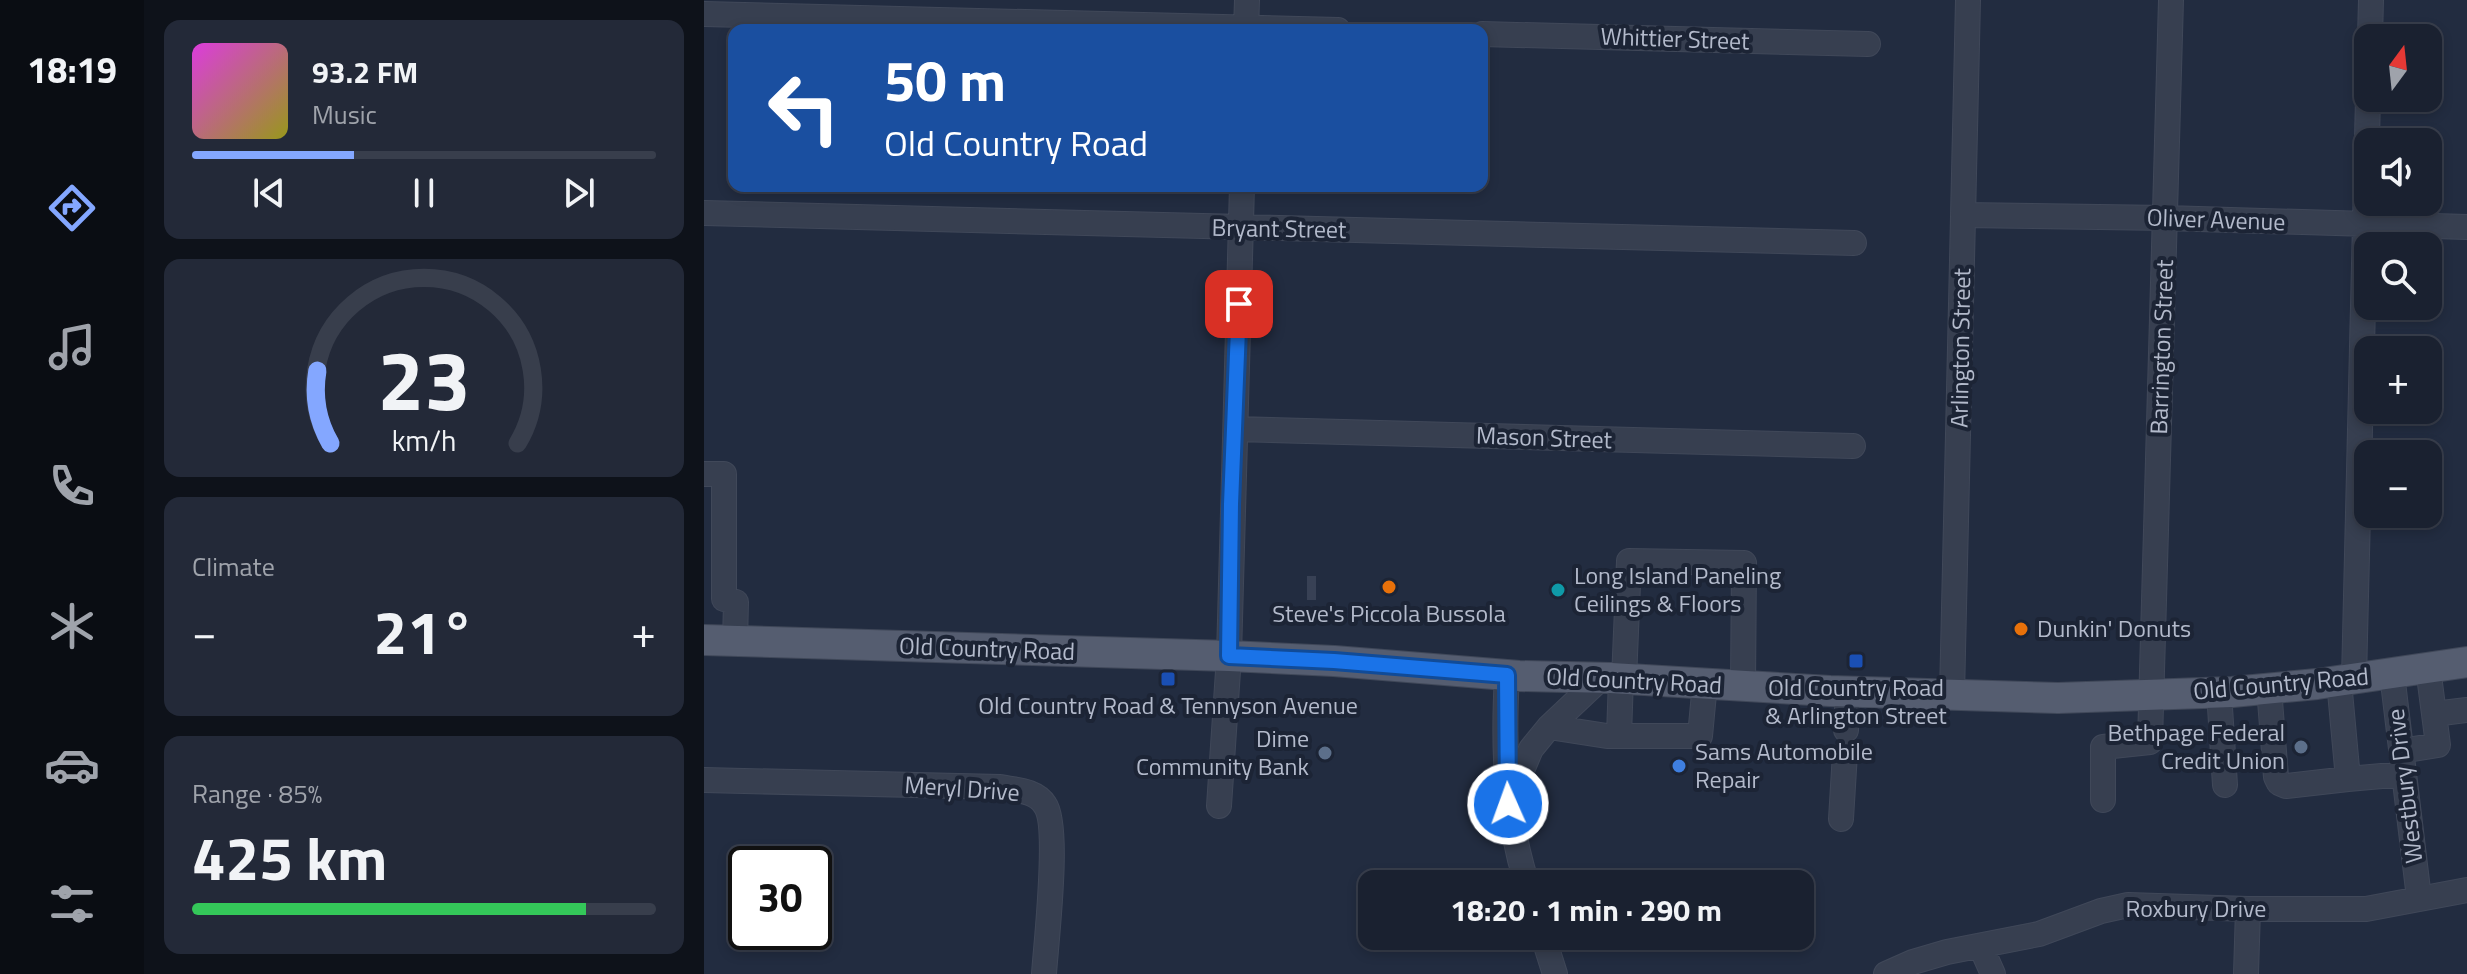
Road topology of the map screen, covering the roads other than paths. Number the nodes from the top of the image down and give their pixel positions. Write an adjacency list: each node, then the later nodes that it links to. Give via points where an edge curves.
1 (1247, 0): 7 (street)
2 (1968, 0): 14 (street, Arlington Street)
3 (2171, 0): 15 (street, Barrington Street)
4 (2371, 0): 8 (street)
5 (704, 14): 6 (street)
6 (1065, 24)
7 (1246, 24)
8 (2370, 24)
9 (1488, 34): 10 (street, Whittier Street)
10 (1868, 44)
11 (2368, 112): 16 (street)
12 (1242, 192): 18 (street)
13 (704, 213): 18 (street, Bryant Street)
14 (1964, 215): 15 (street, Oliver Avenue); 40 (street, Arlington Street)
15 (2166, 218): 16 (street, Oliver Avenue); 39 (street, Barrington Street)
16 (2365, 225): 17 (street, Oliver Avenue); 33 (street)
17 (2467, 227)
18 (1241, 228): 19 (street, Bryant Street); 20 (street)
19 (1854, 243)
20 (1236, 429): 21 (street, Mason Street); 27 (street)
21 (1853, 446)
22 (704, 474): 23 (street, via 724,474)
23 (714, 517): 24 (street)
24 (714, 599): 26 (street, via 736,602)
25 (704, 640): 26 (main road, Old Country Road)
26 (735, 641): 27 (main road, Old Country Road)
27 (1229, 656): 31 (main road, Old Country Road); 51 (street)
28 (2467, 662): 29 (main road, Old Country Road)
29 (2428, 668): 30 (main road, Old Country Road); 42 (street)
30 (2392, 674): 33 (main road, Old Country Road); 45 (street, Westbury Drive)
31 (1507, 675): 32 (main road, Old Country Road); 50 (street)
32 (1615, 678): 34 (main road, Old Country Road); 35 (street, via 1629,561 1744,563); 43 (street); 44 (street)
33 (2346, 680): 36 (main road, Old Country Road); 46 (street)
34 (1705, 683): 35 (main road, Old Country Road); 44 (street, via 1700,736)
35 (1743, 686): 37 (main road, Old Country Road)
36 (2269, 688): 38 (main road, Old Country Road); 46 (street, via 2279,783)
37 (1848, 692): 40 (main road, Old Country Road); 52 (street)
38 (2219, 692): 39 (main road, Old Country Road); 48 (street)
39 (2151, 694): 40 (main road, Old Country Road); 49 (street, Barrington Street, via 2150,742 2103,747)
40 (1952, 695)
41 (2467, 710): 42 (street)
42 (2434, 714): 45 (street, via 2438,745)
43 (1549, 727): 44 (street); 50 (street, via 1531,749)
44 (1619, 736)
45 (2402, 762): 46 (street); 55 (street, Westbury Drive)
46 (2348, 779)
47 (704, 780): 59 (street, Meryl Drive, via 1000,787 1030,793 1046,805 1052,830)
48 (2225, 785)
49 (2103, 800)
50 (1508, 804): 53 (street)
51 (1219, 806)
52 (1841, 819)
53 (1523, 870)
54 (2467, 890): 55 (street, Roxbury Drive)
55 (2419, 898): 56 (street, Roxbury Drive, via 2366,909)
56 (2248, 909): 57 (street, Roxbury Drive, via 2128,905); 63 (street)
57 (1981, 947): 61 (street, Roxbury Drive); 62 (street)
58 (1547, 950): 60 (street)
59 (1044, 974)
60 (1555, 974)
61 (1886, 974)
62 (1993, 974)
63 (2246, 974)

